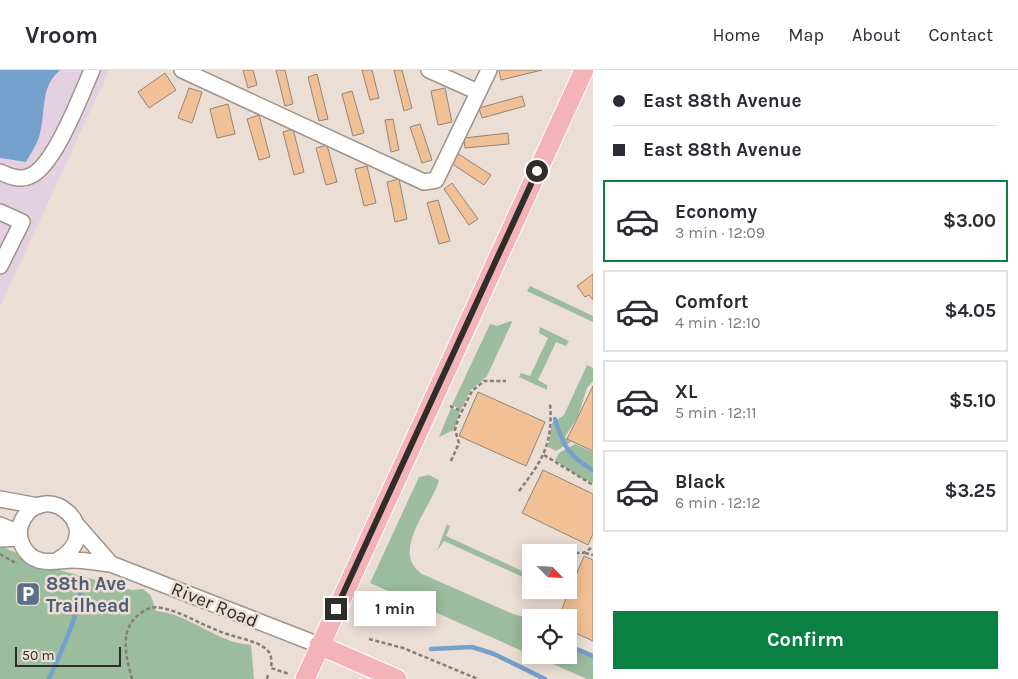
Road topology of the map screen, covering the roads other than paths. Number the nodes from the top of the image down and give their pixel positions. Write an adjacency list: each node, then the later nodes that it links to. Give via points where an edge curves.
1 (92, 70): 7 (street, via 43,168 29,177 13,178)
2 (182, 70): 6 (street, via 424,182 436,180)
3 (430, 70): 6 (street)
4 (489, 70): 6 (street)
5 (584, 70): 18 (main road)
6 (478, 92)
7 (0, 172)
8 (0, 212): 9 (street, via 22,222)
9 (0, 266)
10 (0, 499): 11 (street)
11 (38, 506): 12 (street, via 50,504 60,507 70,513); 14 (street, via 25,516)
12 (76, 523): 16 (street, via 74,546); 17 (street, River Road)
13 (0, 525): 14 (street)
14 (20, 535): 15 (street); 16 (street, via 25,551 32,557 41,561)
15 (0, 539)
16 (58, 560): 17 (street, River Road)
17 (111, 564): 18 (street, River Road)
18 (319, 645): 19 (main road); 20 (main road)
19 (305, 679)
20 (397, 679)

